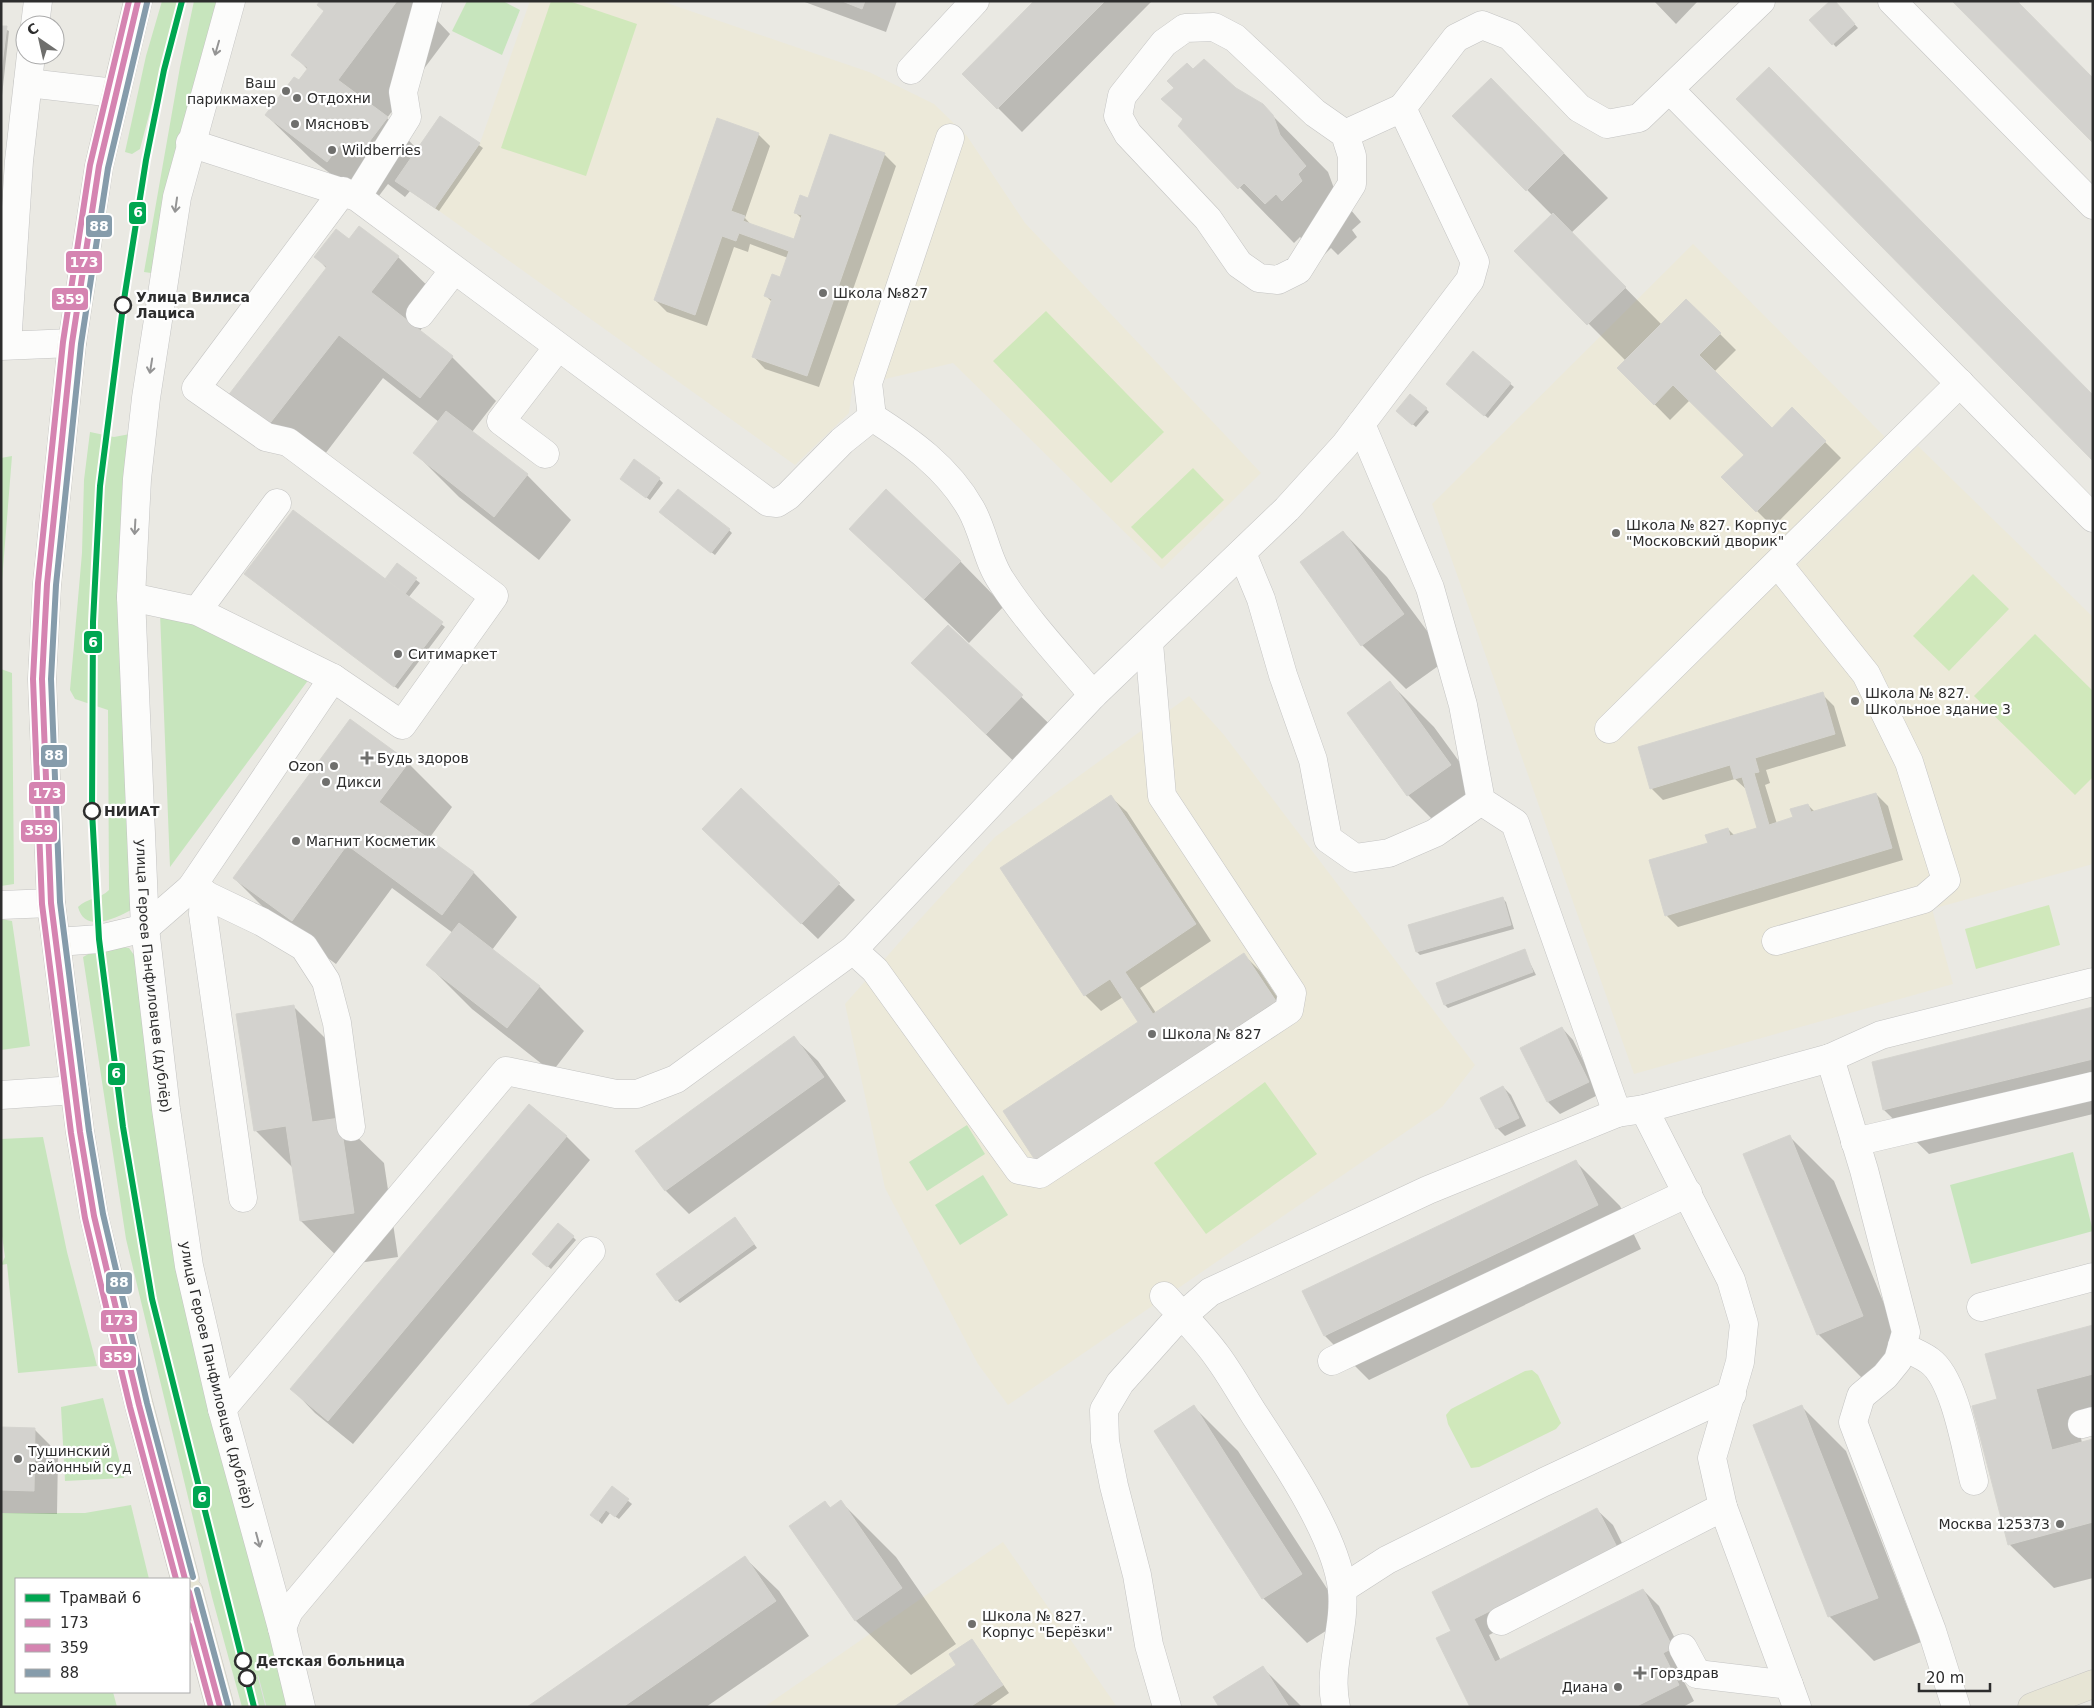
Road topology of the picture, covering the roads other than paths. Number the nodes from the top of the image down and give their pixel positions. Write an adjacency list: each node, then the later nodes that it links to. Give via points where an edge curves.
1 (38, 1): 8 (street)
2 (138, 1): 13 (main road)
3 (231, 1): 17 (street, улица Героев Панфиловцев (дублёр), one-way to 17)
4 (428, 1): 19 (street, via 403,92 407,117)
5 (975, 1): 10 (street)
6 (1760, 1): 12 (street)
7 (1892, 1): 20 (street)
8 (36, 15)
9 (30, 65): 11 (street)
10 (911, 70)
11 (28, 83): 13 (street); 18 (street)
12 (1670, 90): 14 (street, via 1639,118 1607,124 1579,108 1510,36 1482,25 1456,38); 26 (street)
13 (115, 93): 23 (main road, via 99,166)
14 (1402, 108): 15 (street); 28 (street, via 1475,262 1470,280)
15 (1344, 134): 15 (street, via 1315,113 1235,38 1214,27 1185,28 1164,43 1122,96 1118,116 1128,134 1208,219 1239,264 1260,278 1278,280 1298,270 1352,184 1352,156)
16 (950, 138): 27 (street, via 868,383)
17 (190, 143): 19 (street); 34 (street, улица Героев Панфиловцев (дублёр), one-way to 34, via 177,197 146,398 137,479)
18 (10, 160): 24 (street)
19 (350, 194): 21 (street); 37 (street, via 196,388 266,438 288,442 494,596 402,725)
20 (2093, 205)
21 (454, 270): 22 (street); 25 (street)
22 (420, 314)
23 (72, 343): 24 (street); 42 (main road, via 47,584 42,679)
24 (4, 345)
25 (558, 347): 27 (street, via 768,502 777,502 788,496 842,441); 29 (street, via 501,421)
26 (1960, 383): 31 (street); 33 (street)
27 (872, 416): 38 (street, via 912,442 940,468 971,508 1000,580)
28 (1361, 424): 32 (street, via 1293,503); 40 (street, via 1430,588 1463,705)
29 (545, 454)
30 (277, 503): 35 (street)
31 (2093, 518)
32 (1242, 553): 36 (street); 40 (street, via 1261,599 1313,760 1328,839 1355,858 1389,853 1435,833)
33 (1778, 564): 39 (street); 45 (street, via 1866,674 1909,762 1946,880 1924,899)
34 (132, 597): 35 (street); 44 (street, улица Героев Панфиловцев (дублёр))
35 (197, 611): 37 (street)
36 (1149, 643): 38 (street); 47 (street, via 1162,796 1292,993 1289,1010 1040,1174 1019,1170 875,970)
37 (333, 678): 41 (street)
38 (1092, 695): 47 (street)
39 (1609, 729)
40 (1482, 801): 54 (street, via 1515,823)
41 (197, 890): 44 (street); 55 (street, via 304,947 326,981 337,1023); 58 (street)
42 (51, 903): 43 (street); 46 (main road)
43 (1, 906)
44 (145, 928): 46 (street, via 99,939); 66 (street, улица Героев Панфиловцев (дублёр), via 166,1109 189,1266)
45 (1776, 941)
46 (57, 942): 51 (main road)
47 (853, 950): 66 (street, via 676,1078 637,1094 616,1094 506,1071)
48 (2093, 982): 49 (street, via 1882,1035)
49 (1830, 1058): 53 (street); 56 (street)
50 (2093, 1086): 56 (street)
51 (76, 1090): 52 (street); 69 (main road, via 94,1216)
52 (1, 1095)
53 (1644, 1109): 54 (street); 57 (street)
54 (1617, 1113): 61 (street, via 1428,1190 1210,1292)
55 (351, 1127)
56 (1855, 1142): 63 (street, via 1906,1332)
57 (1688, 1194): 64 (street); 65 (street, via 1731,1280 1744,1324)
58 (243, 1198)
59 (591, 1251): 73 (street, via 289,1612)
60 (2093, 1277): 62 (street)
61 (1173, 1306): 70 (street, via 1216,1355 1299,1486 1330,1544); 79 (street, via 1104,1410 1105,1441 1114,1486 1138,1575 1149,1645)
62 (1981, 1307)
63 (1902, 1346): 67 (street, via 1930,1361 1943,1376); 81 (street, via 1898,1360 1885,1376 1861,1396 1853,1422 1932,1631)
64 (1332, 1361)
65 (1732, 1394): 68 (street, via 1712,1458); 70 (street, via 1387,1560)
66 (222, 1409): 73 (street, улица Героев Панфиловцев (дублёр), one-way to 73)
67 (1974, 1481)
68 (1724, 1507): 72 (street); 76 (street)
69 (185, 1578)
70 (1342, 1589): 80 (street, via 1333,1668)
71 (190, 1596): 77 (main road)
72 (1502, 1621)
73 (282, 1628): 78 (street, улица Героев Панфиловцев (дублёр))
74 (1682, 1648): 76 (street, via 1697,1674)
75 (2093, 1684): 82 (main road)
76 (1793, 1696)
77 (220, 1707)
78 (301, 1707)
79 (1167, 1707)
80 (1336, 1707)
81 (1956, 1707)
82 (2032, 1707)

